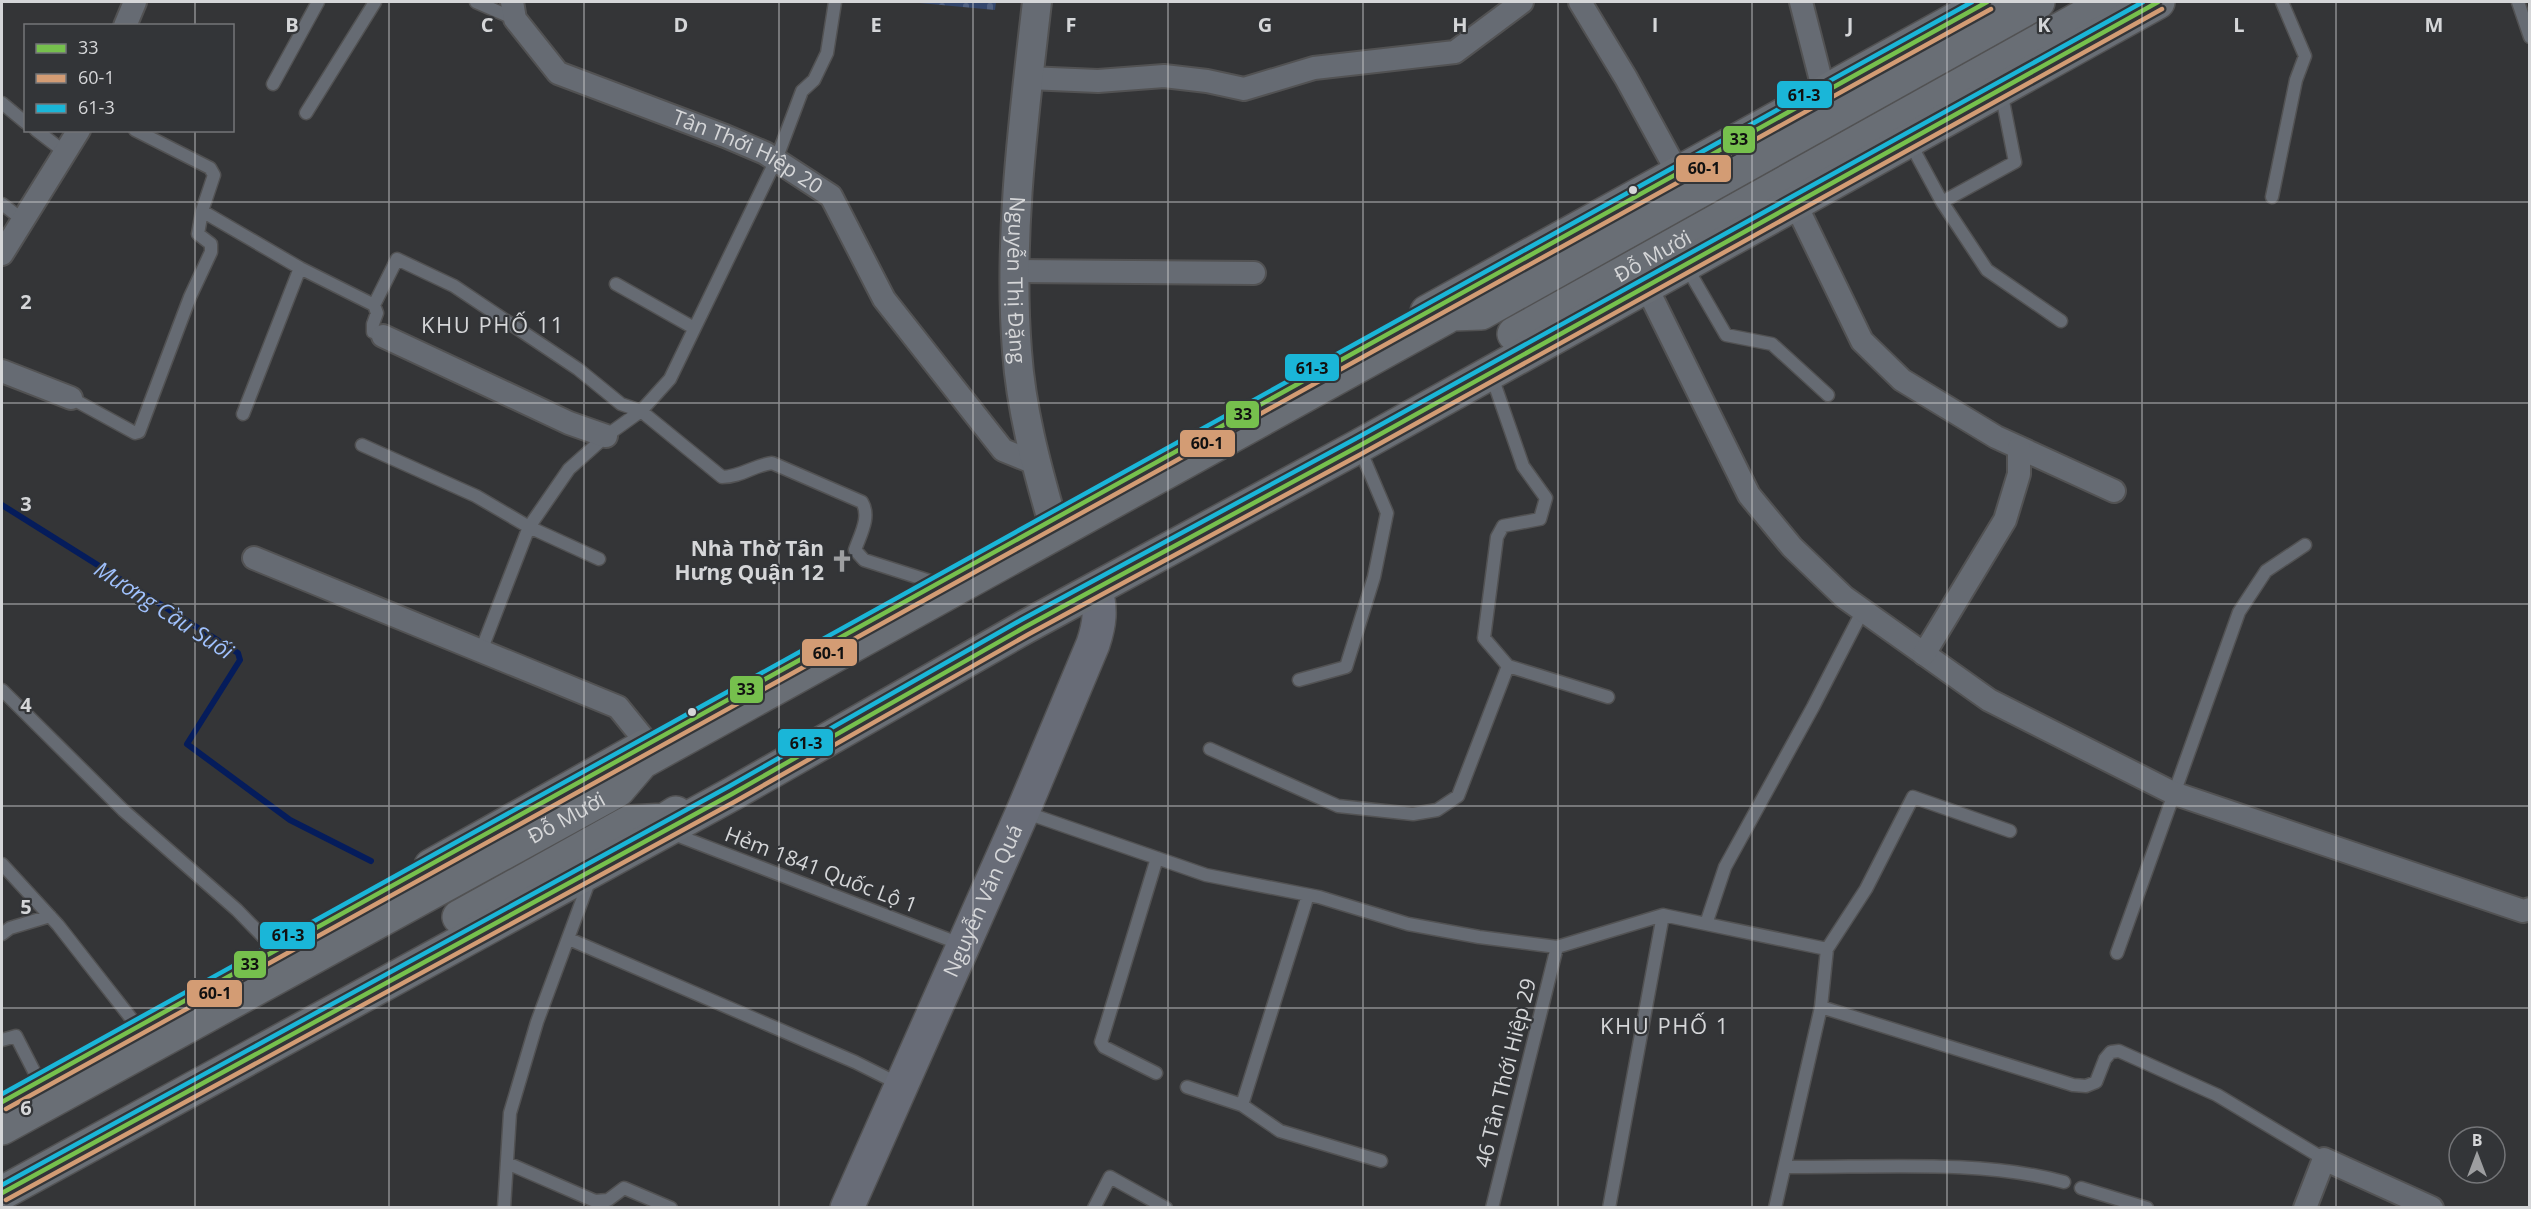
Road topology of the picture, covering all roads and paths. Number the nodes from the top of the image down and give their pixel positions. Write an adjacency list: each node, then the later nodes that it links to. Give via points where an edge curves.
1 (135, 2): 17 (street)
2 (318, 2): 20 (lane)
3 (375, 2): 24 (lane)
4 (476, 2): 16 (lane)
5 (835, 2): 31 (lane, via 827,53 814,80 802,91)
6 (1037, 2): 19 (street, Nguyễn Thị Đặng)
7 (1522, 2): 19 (street, via 1455,52 1314,68 1244,89 1164,76 1098,81)
8 (1580, 2): 32 (street)
9 (1801, 2): 22 (street)
10 (1987, 2): 22 (highway, Đỗ Mười)
11 (2038, 2): 63 (highway, Đỗ Mười, via 1481,313 1452,314)
12 (2109, 2): 44 (highway, Đỗ Mười)
13 (2158, 2): 21 (highway, Đỗ Mười)
14 (2282, 2): 33 (lane, via 2305,56)
15 (2518, 2): 18 (lane)
16 (513, 10): 31 (street, Tân Thới Hiệp 20, via 558,73 725,135)
17 (126, 24)
18 (2529, 37)
19 (1028, 78): 42 (street, Nguyễn Thị Đặng)
20 (273, 84)
21 (2001, 89): 29 (highway, Đỗ Mười); 34 (lane, via 2015,162)
22 (1824, 92): 32 (highway, Đỗ Mười)
23 (2, 103): 25 (lane)
24 (306, 113)
25 (24, 121)
26 (39, 132): 30 (lane)
27 (78, 132): 30 (street)
28 (139, 132): 37 (lane, via 213,171)
29 (1908, 140): 34 (lane); 35 (highway, Đỗ Mười)
30 (66, 153): 38 (street)
31 (776, 160): 48 (lane); 60 (street, Tân Thới Hiệp 20, via 831,196 884,299 1003,450)
32 (1678, 173): 63 (highway, Đỗ Mười)
33 (2272, 197)
34 (1941, 202): 47 (lane, via 1987,270)
35 (1795, 203): 40 (highway, Đỗ Mười); 59 (street, via 1863,341 1902,380)
36 (2, 204): 38 (lane)
37 (202, 211): 41 (lane); 53 (lane, via 198,234 211,244 211,252 139,432)
38 (23, 220): 39 (street)
39 (2, 254)
40 (1685, 264): 44 (highway, Đỗ Mười); 52 (lane, via 1726,335 1772,344)
41 (300, 268): 46 (lane); 55 (lane)
42 (1015, 271): 43 (street); 60 (street, Nguyễn Thị Đặng, via 1017,352)
43 (1254, 273)
44 (1641, 276): 51 (highway, Đỗ Mười); 67 (highway, Đỗ Mười, via 1504,340 1478,365); 69 (street, via 1749,495 1792,547)
45 (616, 284): 48 (lane)
46 (374, 305): 49 (lane, via 378,313 373,332); 54 (lane, via 397,259 454,286 578,369 621,404)
47 (2061, 321)
48 (694, 328): 54 (lane, via 670,379)
49 (383, 336): 56 (street, via 569,423)
50 (2, 371): 53 (street)
51 (1490, 373): 58 (highway, Đỗ Mười); 72 (lane, via 1523,466 1546,498 1540,519 1503,526 1497,537 1484,638)
52 (1828, 395)
53 (71, 398)
54 (641, 411): 56 (lane); 68 (lane, via 722,477 772,463 862,502 866,519 857,554)
55 (243, 414)
56 (606, 436): 62 (lane, via 569,469)
57 (362, 445): 62 (lane, via 476,496)
58 (1359, 446): 67 (highway, Đỗ Mười); 73 (lane, via 1387,513 1374,577 1346,667)
59 (2019, 448): 61 (street); 71 (street, via 2019,474 2005,520)
60 (1035, 463): 63 (street, Nguyễn Thị Đặng)
61 (2114, 491)
62 (529, 527): 66 (lane); 70 (lane)
63 (1055, 527): 68 (highway, Đỗ Mười)
64 (2305, 545): 78 (lane, via 2266,571 2239,612)
65 (254, 558): 70 (street)
66 (599, 559)
67 (1093, 585): 79 (main road, Nguyễn Văn Quá, via 1101,608 1100,623); 80 (highway, Đỗ Mười); 111 (highway, Đỗ Mười, via 1022,615 665,819 630,822)
68 (942, 588): 76 (highway, Đỗ Mười); 98 (highway, Đỗ Mười, via 642,762 618,790)
69 (1863, 610): 71 (street); 89 (lane, via 1725,867)
70 (482, 651): 76 (street, via 618,707)
71 (1924, 654): 78 (street, via 1989,700)
72 (1508, 666): 75 (lane); 77 (lane, via 1458,796 1437,810 1413,814 1338,806)
73 (1299, 680)
74 (2, 690): 95 (lane, via 123,810 237,910)
75 (1608, 697)
76 (648, 744): 95 (highway, Đỗ Mười)
77 (1210, 749)
78 (2173, 793): 86 (street, via 2523,911); 96 (lane)
79 (1023, 811): 82 (lane); 92 (main road, Nguyễn Văn Quá)
80 (664, 831): 84 (highway, Đỗ Mười); 92 (lane, Hẻm 1841 Quốc Lộ 1)
81 (2010, 831): 94 (lane, via 1913,797 1866,889)
82 (1157, 858): 85 (lane, via 1206,874); 100 (lane, via 1101,1042)
83 (2, 864): 88 (lane)
84 (593, 869): 91 (lane); 114 (highway, Đỗ Mười)
85 (1308, 895): 93 (lane, via 1408,924); 105 (lane)
86 (2529, 909)
87 (1663, 915): 89 (lane); 93 (lane); 121 (lane)
88 (50, 916): 90 (lane); 98 (lane)
89 (1706, 924): 94 (lane)
90 (2, 934)
91 (569, 939): 102 (lane); 109 (lane, via 537,1022 510,1113)
92 (964, 945): 102 (main road, Nguyễn Văn Quá)
93 (1557, 948): 120 (lane, 46 Tân Thới Hiệp 29)
94 (1827, 949): 97 (lane)
95 (277, 951): 98 (highway, Đỗ Mười)
96 (2116, 953)
97 (1821, 1007): 107 (lane, via 2073,1085 2096,1082 2105,1059 2111,1052 2119,1051 2217,1095); 110 (lane)
98 (145, 1036): 101 (highway, Đỗ Mười); 106 (highway, Đỗ Mười)
99 (2, 1040): 101 (lane, via 16,1036)
100 (1155, 1073)
101 (39, 1081): 104 (highway, Đỗ Mười)
102 (903, 1086): 117 (main road, Nguyễn Văn Quá)
103 (1187, 1087): 105 (lane)
104 (2, 1102)
105 (1242, 1105): 108 (lane, via 1280,1131)
106 (2, 1128)
107 (2324, 1159): 124 (street); 125 (street)
108 (1381, 1161)
109 (507, 1163): 115 (lane); 116 (lane, via 596,1201 608,1200 624,1188)
110 (1785, 1167): 112 (lane, via 1979,1168); 122 (lane)
111 (2, 1169)
112 (2064, 1182)
113 (2081, 1188): 123 (lane)
114 (2, 1193)
115 (504, 1208)
116 (671, 1208)
117 (847, 1208)
118 (1094, 1208): 119 (lane, via 1110,1177)
119 (1166, 1208)
120 (1492, 1208)
121 (1610, 1208)
122 (1775, 1208)
123 (2147, 1208)
124 (2305, 1208)
125 (2432, 1208)

